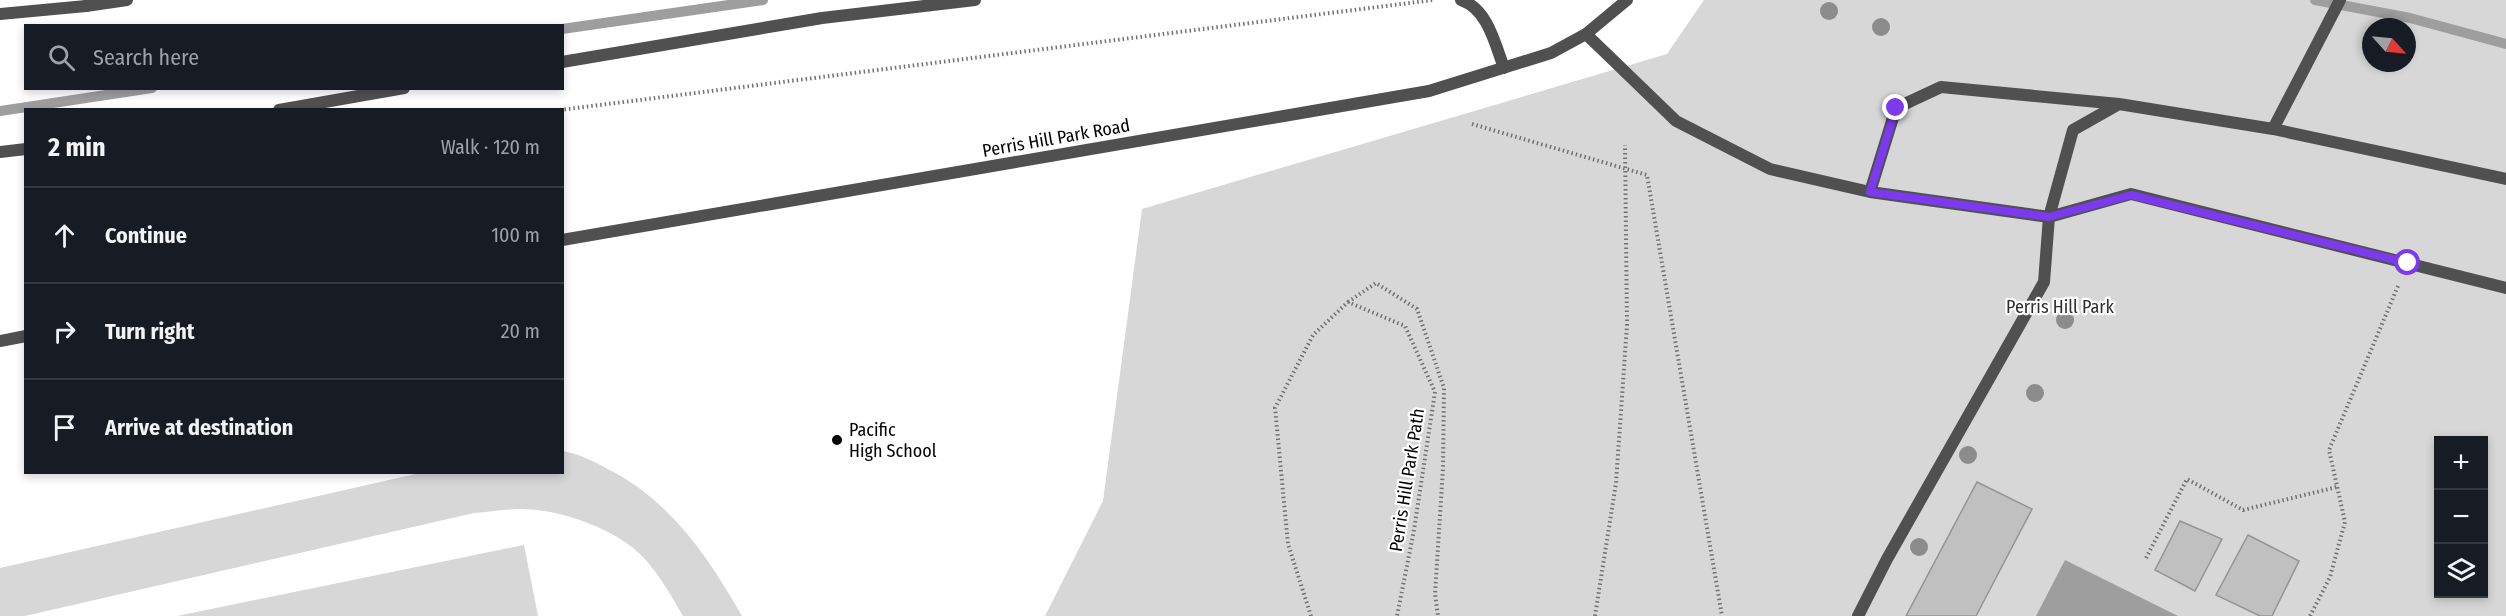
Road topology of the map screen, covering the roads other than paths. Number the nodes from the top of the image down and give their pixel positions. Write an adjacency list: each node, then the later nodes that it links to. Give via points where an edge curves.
1 (127, 0): 6 (street)
2 (975, 0): 8 (street, via 822,18)
3 (1461, 0): 9 (street, via 1471,3 1488,24)
4 (1627, 0): 7 (street, Perris Hill Park Road)
5 (2340, 0): 13 (street)
6 (0, 14)
7 (1586, 34): 9 (street, Perris Hill Park Road, via 1551,53); 17 (street, via 1676,121 1770,169)
8 (564, 62)
9 (1504, 68): 19 (street, Perris Hill Park Road, via 1429,91 1349,107)
10 (393, 90): 12 (street)
11 (2119, 104): 13 (street); 17 (street, via 1941,87 1896,108); 18 (street, via 2073,130)
12 (290, 108)
13 (2273, 129): 16 (street)
14 (24, 149): 15 (street)
15 (0, 152)
16 (2506, 179)
17 (1870, 192): 18 (street)
18 (2049, 217): 20 (street, via 2131,195); 23 (street, via 2044,282)
19 (564, 240)
20 (2506, 288)
21 (24, 336): 22 (street)
22 (0, 340)
23 (1858, 616)

